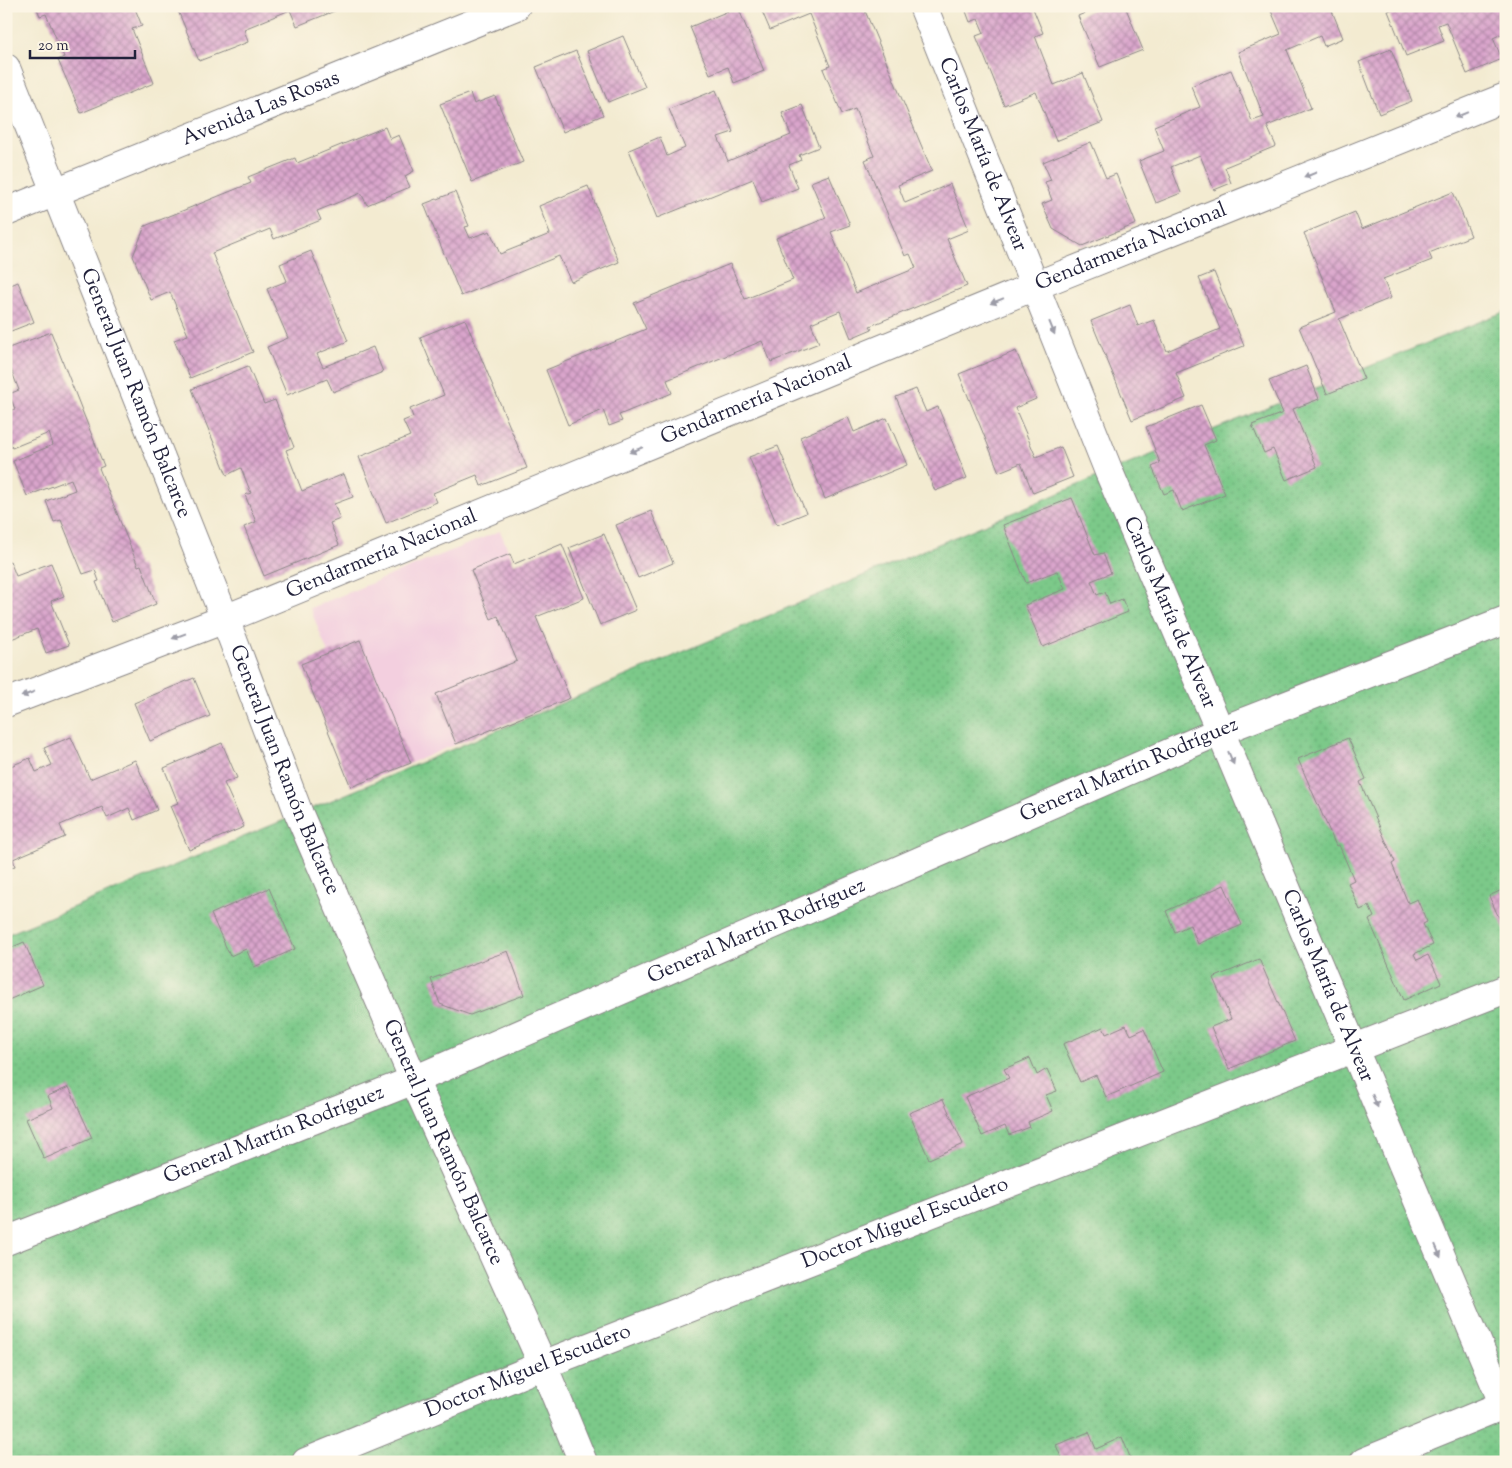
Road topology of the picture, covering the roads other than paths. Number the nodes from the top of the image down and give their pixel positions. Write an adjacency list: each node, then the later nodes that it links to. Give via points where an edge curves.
1 (516, 6): 5 (street, Avenida Las Rosas)
2 (923, 6): 7 (street, Carlos María de Alvear)
3 (6, 68): 5 (street, General Juan Ramón Balcarce)
4 (1506, 96): 7 (street, Gendarmería Nacional, one-way to 7)
5 (55, 192): 6 (street, Avenida Las Rosas); 8 (street, General Juan Ramón Balcarce)
6 (6, 212)
7 (1035, 286): 8 (street, Gendarmería Nacional, one-way to 8); 11 (street, Carlos María de Alvear, one-way to 11, via 1109,472)
8 (225, 619): 10 (street, Gendarmería Nacional, one-way to 10); 14 (street, General Juan Ramón Balcarce, via 299,814)
9 (1506, 620): 11 (street, General Martín Rodríguez)
10 (6, 703)
11 (1220, 731): 13 (street, Carlos María de Alvear, one-way to 13); 14 (street, General Martín Rodríguez)
12 (1506, 989): 13 (street, Doctor Miguel Escudero)
13 (1353, 1048): 16 (street, Doctor Miguel Escudero); 17 (street, Carlos María de Alvear, one-way to 17)
14 (414, 1080): 15 (street, General Martín Rodríguez); 16 (street, General Juan Ramón Balcarce)
15 (6, 1241)
16 (543, 1365): 18 (street, Doctor Miguel Escudero); 19 (street, General Juan Ramón Balcarce)
17 (1505, 1406): 20 (street)
18 (306, 1462)
19 (583, 1462)
20 (1364, 1462)

